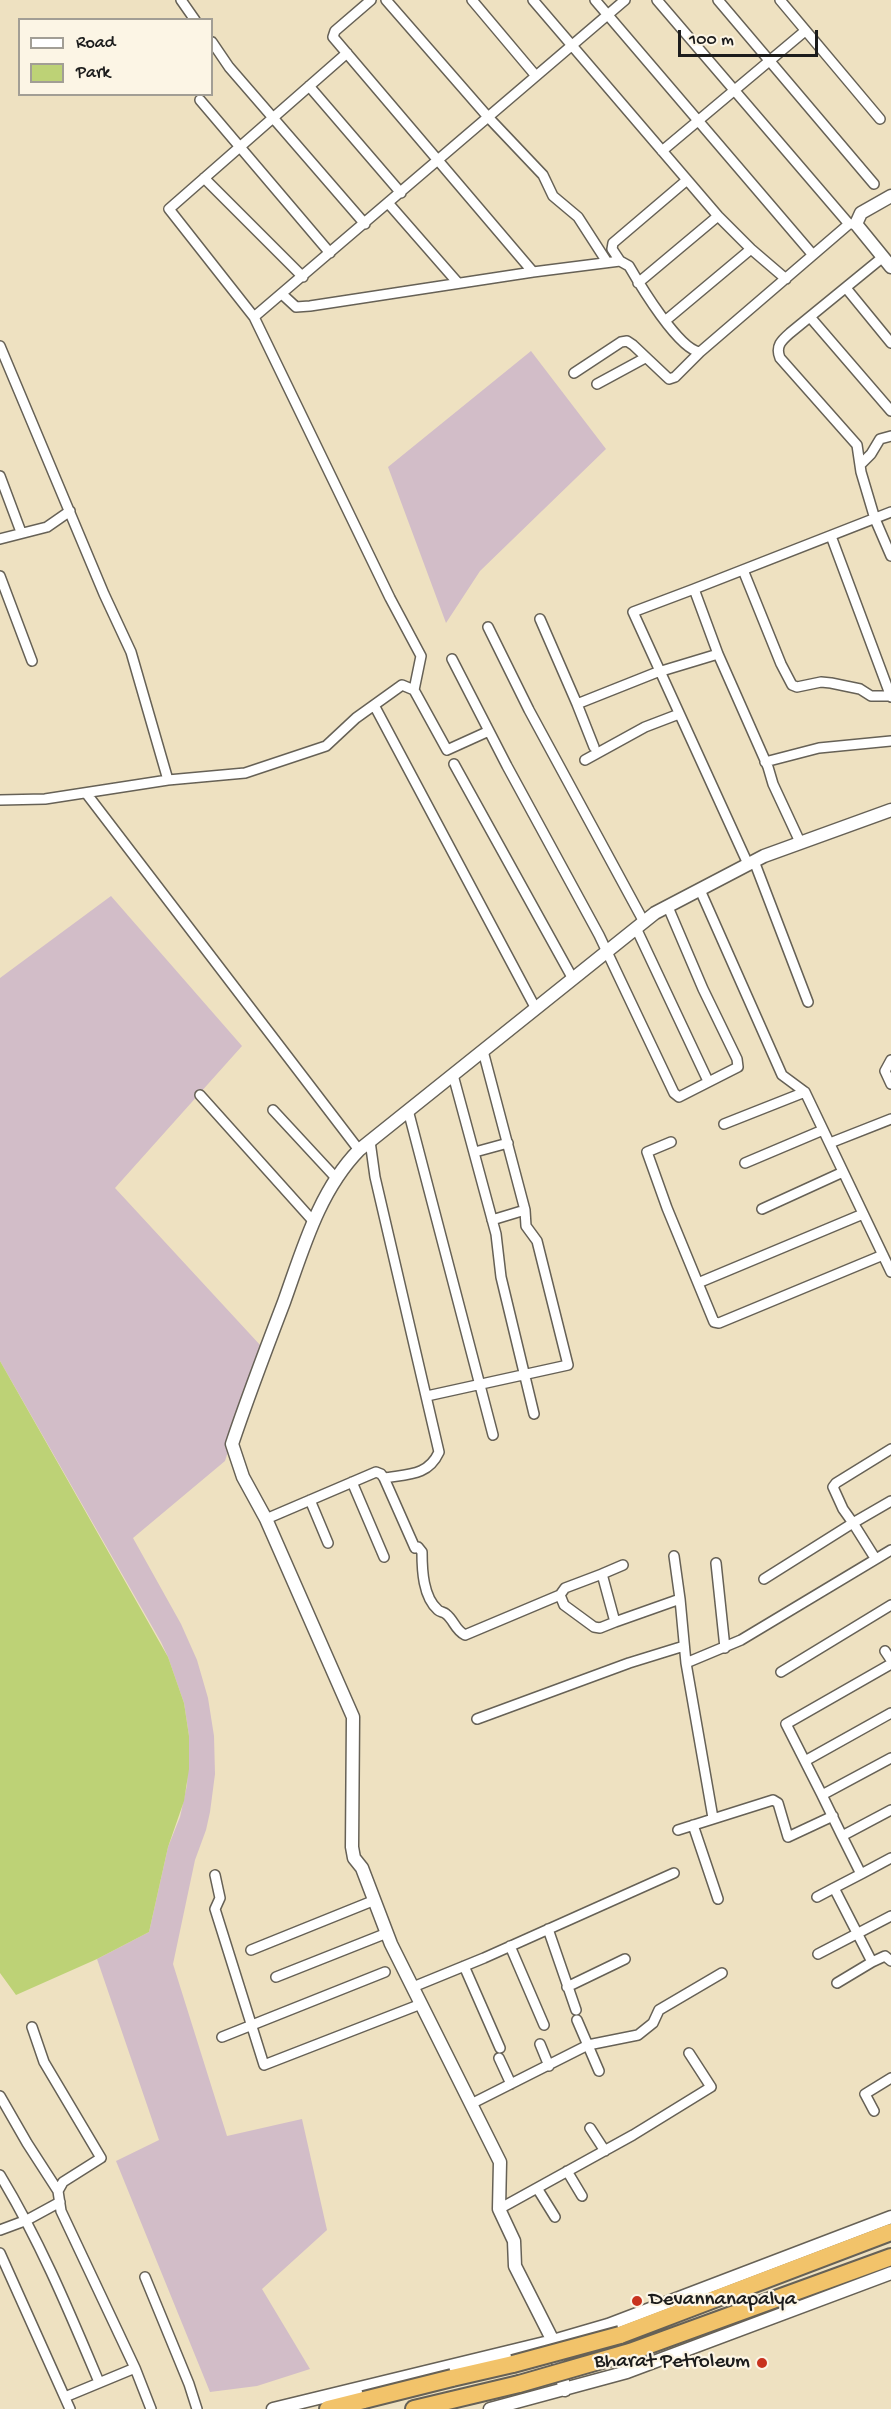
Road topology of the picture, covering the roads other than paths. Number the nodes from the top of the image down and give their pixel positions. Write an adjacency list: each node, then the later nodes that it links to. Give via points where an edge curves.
1 (181, 0): 12 (street)
2 (386, 0): 23 (street)
3 (472, 0): 18 (street)
4 (533, 0): 15 (street)
5 (595, 0): 11 (street)
6 (625, 0): 11 (street)
7 (657, 0): 20 (street)
8 (718, 0): 17 (street)
9 (780, 0): 13 (street)
10 (367, 1): 16 (street, via 333,34)
11 (608, 15): 15 (street); 25 (street)
12 (194, 18)
13 (805, 31): 17 (street); 24 (street)
14 (213, 43): 22 (street)
15 (573, 45): 18 (street); 27 (street)
16 (347, 54): 19 (street); 28 (street)
17 (770, 61): 20 (street); 31 (street)
18 (536, 76): 23 (street)
19 (309, 86): 22 (street); 32 (street)
20 (734, 91): 25 (street); 37 (street)
21 (200, 100): 26 (street)
22 (274, 117): 26 (street); 36 (street)
23 (488, 117): 28 (street); 42 (street, via 543,175 553,196 578,217)
24 (880, 119)
25 (698, 121): 27 (street); 40 (street)
26 (240, 146): 29 (street); 39 (street)
27 (662, 151): 30 (street)
28 (438, 162): 32 (street); 44 (street)
29 (204, 178): 45 (street); 51 (street, via 169,209)
30 (687, 180): 35 (street); 41 (street, via 613,243 612,249)
31 (874, 184)
32 (401, 193): 34 (street)
33 (891, 196): 37 (street, via 861,213)
34 (388, 204): 36 (street); 47 (street)
35 (718, 216): 38 (street); 48 (street)
36 (365, 224): 39 (street)
37 (852, 224): 40 (street); 43 (street)
38 (751, 249): 46 (street); 53 (street)
39 (330, 253): 45 (street)
40 (813, 255): 46 (street)
41 (620, 261): 42 (street); 48 (street, via 629,266)
42 (607, 262): 44 (street)
43 (887, 262): 49 (street)
44 (533, 272): 47 (street)
45 (303, 278): 50 (street)
46 (786, 279): 56 (street)
47 (458, 283): 50 (street, via 296,307)
48 (638, 283): 53 (street)
49 (846, 288): 52 (street); 54 (street)
50 (283, 295): 51 (street)
51 (254, 317): 80 (street, via 421,656)
52 (810, 317): 60 (street); 62 (street, via 780,342 778,353 857,445)
53 (665, 321): 56 (street, via 690,349)
54 (891, 343)
55 (0, 346): 64 (street)
56 (700, 352): 57 (street, via 671,379)
57 (645, 358): 58 (street, via 627,341 621,342); 59 (street)
58 (574, 373)
59 (597, 384)
60 (891, 411)
61 (891, 436): 62 (street, via 880,439)
62 (860, 465): 66 (street)
63 (0, 476): 67 (street)
64 (70, 511): 67 (street, via 47,527); 91 (street, via 131,652)
65 (891, 512): 66 (street)
66 (876, 519): 68 (street); 70 (street)
67 (21, 532): 69 (street)
68 (831, 536): 71 (street); 81 (street)
69 (0, 539)
70 (891, 556)
71 (743, 570): 73 (street); 81 (street, via 792,685 831,683 860,689 871,696)
72 (0, 576): 78 (street)
73 (694, 589): 76 (street); 79 (street, via 633,612)
74 (540, 618): 82 (street)
75 (488, 627): 99 (street)
76 (718, 654): 79 (street); 89 (street)
77 (452, 659): 85 (street)
78 (32, 661)
79 (659, 672): 82 (street); 84 (street)
80 (414, 690): 83 (street, via 402,685); 85 (street, via 447,750)
81 (891, 696)
82 (577, 704): 87 (street)
83 (374, 705): 91 (street, via 326,746 245,773); 103 (street)
84 (679, 714): 88 (street); 96 (street)
85 (489, 731): 100 (street)
86 (891, 741): 89 (street, via 819,748)
87 (594, 747)
88 (585, 760)
89 (765, 762): 95 (street)
90 (454, 764): 101 (street)
91 (168, 780): 92 (street)
92 (86, 793): 93 (street); 120 (street)
93 (0, 800)
94 (891, 810): 95 (street)
95 (800, 843): 96 (street)
96 (751, 862): 97 (street); 102 (street)
97 (700, 890): 98 (street); 109 (street, via 782,1075)
98 (668, 907): 99 (street); 107 (street, via 737,1059 738,1067)
99 (640, 925): 100 (street); 107 (street)
100 (606, 952): 101 (street); 107 (street, via 674,1093 680,1097)
101 (573, 979): 103 (street)
102 (808, 1002)
103 (536, 1008): 104 (street)
104 (483, 1051): 106 (street); 118 (street)
105 (891, 1060): 108 (street, via 885,1071)
106 (453, 1075): 112 (street); 121 (street)
107 (708, 1081)
108 (891, 1083)
109 (805, 1092): 114 (street); 115 (street)
110 (200, 1095): 129 (street)
111 (273, 1110): 124 (street)
112 (408, 1110): 116 (street); 134 (street)
113 (891, 1119): 119 (street)
114 (724, 1124)
115 (823, 1130): 119 (street); 122 (street)
116 (370, 1141): 120 (street); 135 (street)
117 (671, 1142): 132 (street, via 646,1152)
118 (508, 1143): 121 (street); 126 (street)
119 (830, 1143): 123 (street)
120 (358, 1150): 124 (street)
121 (475, 1152): 128 (street)
122 (745, 1163)
123 (843, 1172): 125 (street); 127 (street)
124 (336, 1178): 129 (street)
125 (762, 1209)
126 (525, 1210): 128 (street); 133 (street, via 526,1226 537,1241 568,1365)
127 (863, 1214): 130 (street); 132 (street)
128 (492, 1220): 133 (street, via 501,1277)
129 (314, 1222): 143 (street, via 232,1444 243,1477)
130 (883, 1255): 131 (street); 132 (street, via 719,1323 714,1322)
131 (891, 1272)
132 (698, 1283)
133 (525, 1374): 134 (street); 136 (street)
134 (480, 1386): 135 (street); 137 (street)
135 (427, 1396): 139 (street, via 439,1452 433,1464 424,1471)
136 (534, 1414)
137 (493, 1435)
138 (891, 1449): 144 (street, via 833,1487)
139 (384, 1479): 140 (street, via 376,1472); 154 (street, via 408,1535 422,1552 422,1574 431,1602 458,1631 465,1635)
140 (352, 1482): 141 (street); 148 (street)
141 (309, 1500): 143 (street); 145 (street)
142 (891, 1501): 144 (street)
143 (266, 1519): 181 (street, via 354,1717 352,1847)
144 (853, 1523): 149 (street); 153 (street)
145 (328, 1543)
146 (891, 1550): 149 (street)
147 (674, 1556): 155 (street)
148 (384, 1557)
149 (875, 1558): 159 (street)
150 (716, 1563): 159 (street)
151 (623, 1565): 152 (street)
152 (602, 1574): 154 (street, via 565,1588); 157 (street)
153 (764, 1579)
154 (560, 1595): 157 (street, via 564,1605 594,1627)
155 (680, 1599): 157 (street); 158 (street)
156 (891, 1605): 162 (street)
157 (615, 1622)
158 (684, 1646): 161 (street); 164 (street)
159 (725, 1648): 161 (street)
160 (889, 1658): 166 (street, via 786,1724)
161 (686, 1663): 170 (street)
162 (782, 1672)
163 (891, 1713): 166 (street)
164 (477, 1719)
165 (891, 1758): 167 (street)
166 (805, 1761): 167 (street)
167 (822, 1795): 169 (street)
168 (891, 1810): 173 (street)
169 (832, 1816): 170 (street, via 788,1838 778,1803 772,1800); 173 (street)
170 (713, 1818): 171 (street)
171 (693, 1825): 172 (street); 180 (street)
172 (678, 1830)
173 (842, 1836): 176 (street)
174 (891, 1858): 176 (street)
175 (674, 1873): 183 (street)
176 (861, 1874): 178 (street)
177 (214, 1875): 200 (street, via 220,1898 215,1910)
178 (834, 1888): 179 (street); 185 (street)
179 (817, 1897)
180 (718, 1899)
181 (375, 1900): 184 (street); 187 (street)
182 (891, 1916): 185 (street)
183 (548, 1929): 186 (street); 198 (street)
184 (387, 1933): 195 (street); 197 (street)
185 (856, 1934): 188 (street); 191 (street)
186 (510, 1946): 192 (street); 201 (street)
187 (251, 1950)
188 (818, 1954)
189 (625, 1959): 198 (street)
190 (891, 1961): 191 (street, via 885,1956)
191 (872, 1962): 196 (street)
192 (464, 1966): 197 (street); 206 (street)
193 (385, 1972): 200 (street)
194 (722, 1973): 205 (street, via 659,2010 653,2023 638,2035)
195 (276, 1977)
196 (837, 1983)
197 (412, 1987): 199 (street)
198 (567, 1987): 205 (street)
199 (421, 2004): 200 (street, via 264,2065); 214 (street)
200 (252, 2025): 203 (street)
201 (543, 2025)
202 (32, 2027): 221 (street, via 44,2062 101,2158 63,2182)
203 (222, 2037)
204 (540, 2044): 209 (street)
205 (588, 2045): 209 (street); 210 (street)
206 (500, 2048)
207 (689, 2053): 217 (street, via 711,2087)
208 (499, 2058): 212 (street)
209 (549, 2066): 212 (street)
210 (599, 2071)
211 (891, 2078): 215 (street, via 865,2094)
212 (511, 2084): 214 (street)
213 (0, 2096): 221 (street)
214 (471, 2104): 224 (street, via 500,2162)
215 (874, 2111)
216 (590, 2128): 217 (street)
217 (605, 2151): 218 (street)
218 (567, 2172): 220 (street); 222 (street)
219 (0, 2175): 227 (street)
220 (537, 2188): 224 (street); 225 (street)
221 (58, 2191): 223 (street)
222 (582, 2196)
223 (60, 2202): 227 (street); 235 (street)
224 (499, 2209): 234 (street, via 514,2241 515,2266)
225 (555, 2217)
226 (891, 2217): 234 (street, via 682,2298)
227 (27, 2220): 228 (street); 237 (street)
228 (0, 2230)
229 (891, 2232): 244 (highway, bridge, via 620,2335)
230 (0, 2253): 239 (street)
231 (891, 2257): 245 (highway, bridge, via 630,2352)
232 (891, 2273): 238 (street, via 684,2352)
233 (145, 2277): 242 (street)
234 (553, 2341): 236 (street); 238 (street)
235 (135, 2368): 237 (street); 241 (street)
236 (406, 2377): 243 (street); 245 (street)
237 (99, 2382): 239 (street)
238 (565, 2390): 246 (street)
239 (65, 2397): 240 (street)
240 (70, 2409)
241 (151, 2409)
242 (197, 2409)
243 (273, 2409)
244 (328, 2409)
245 (412, 2409)
246 (490, 2409)

